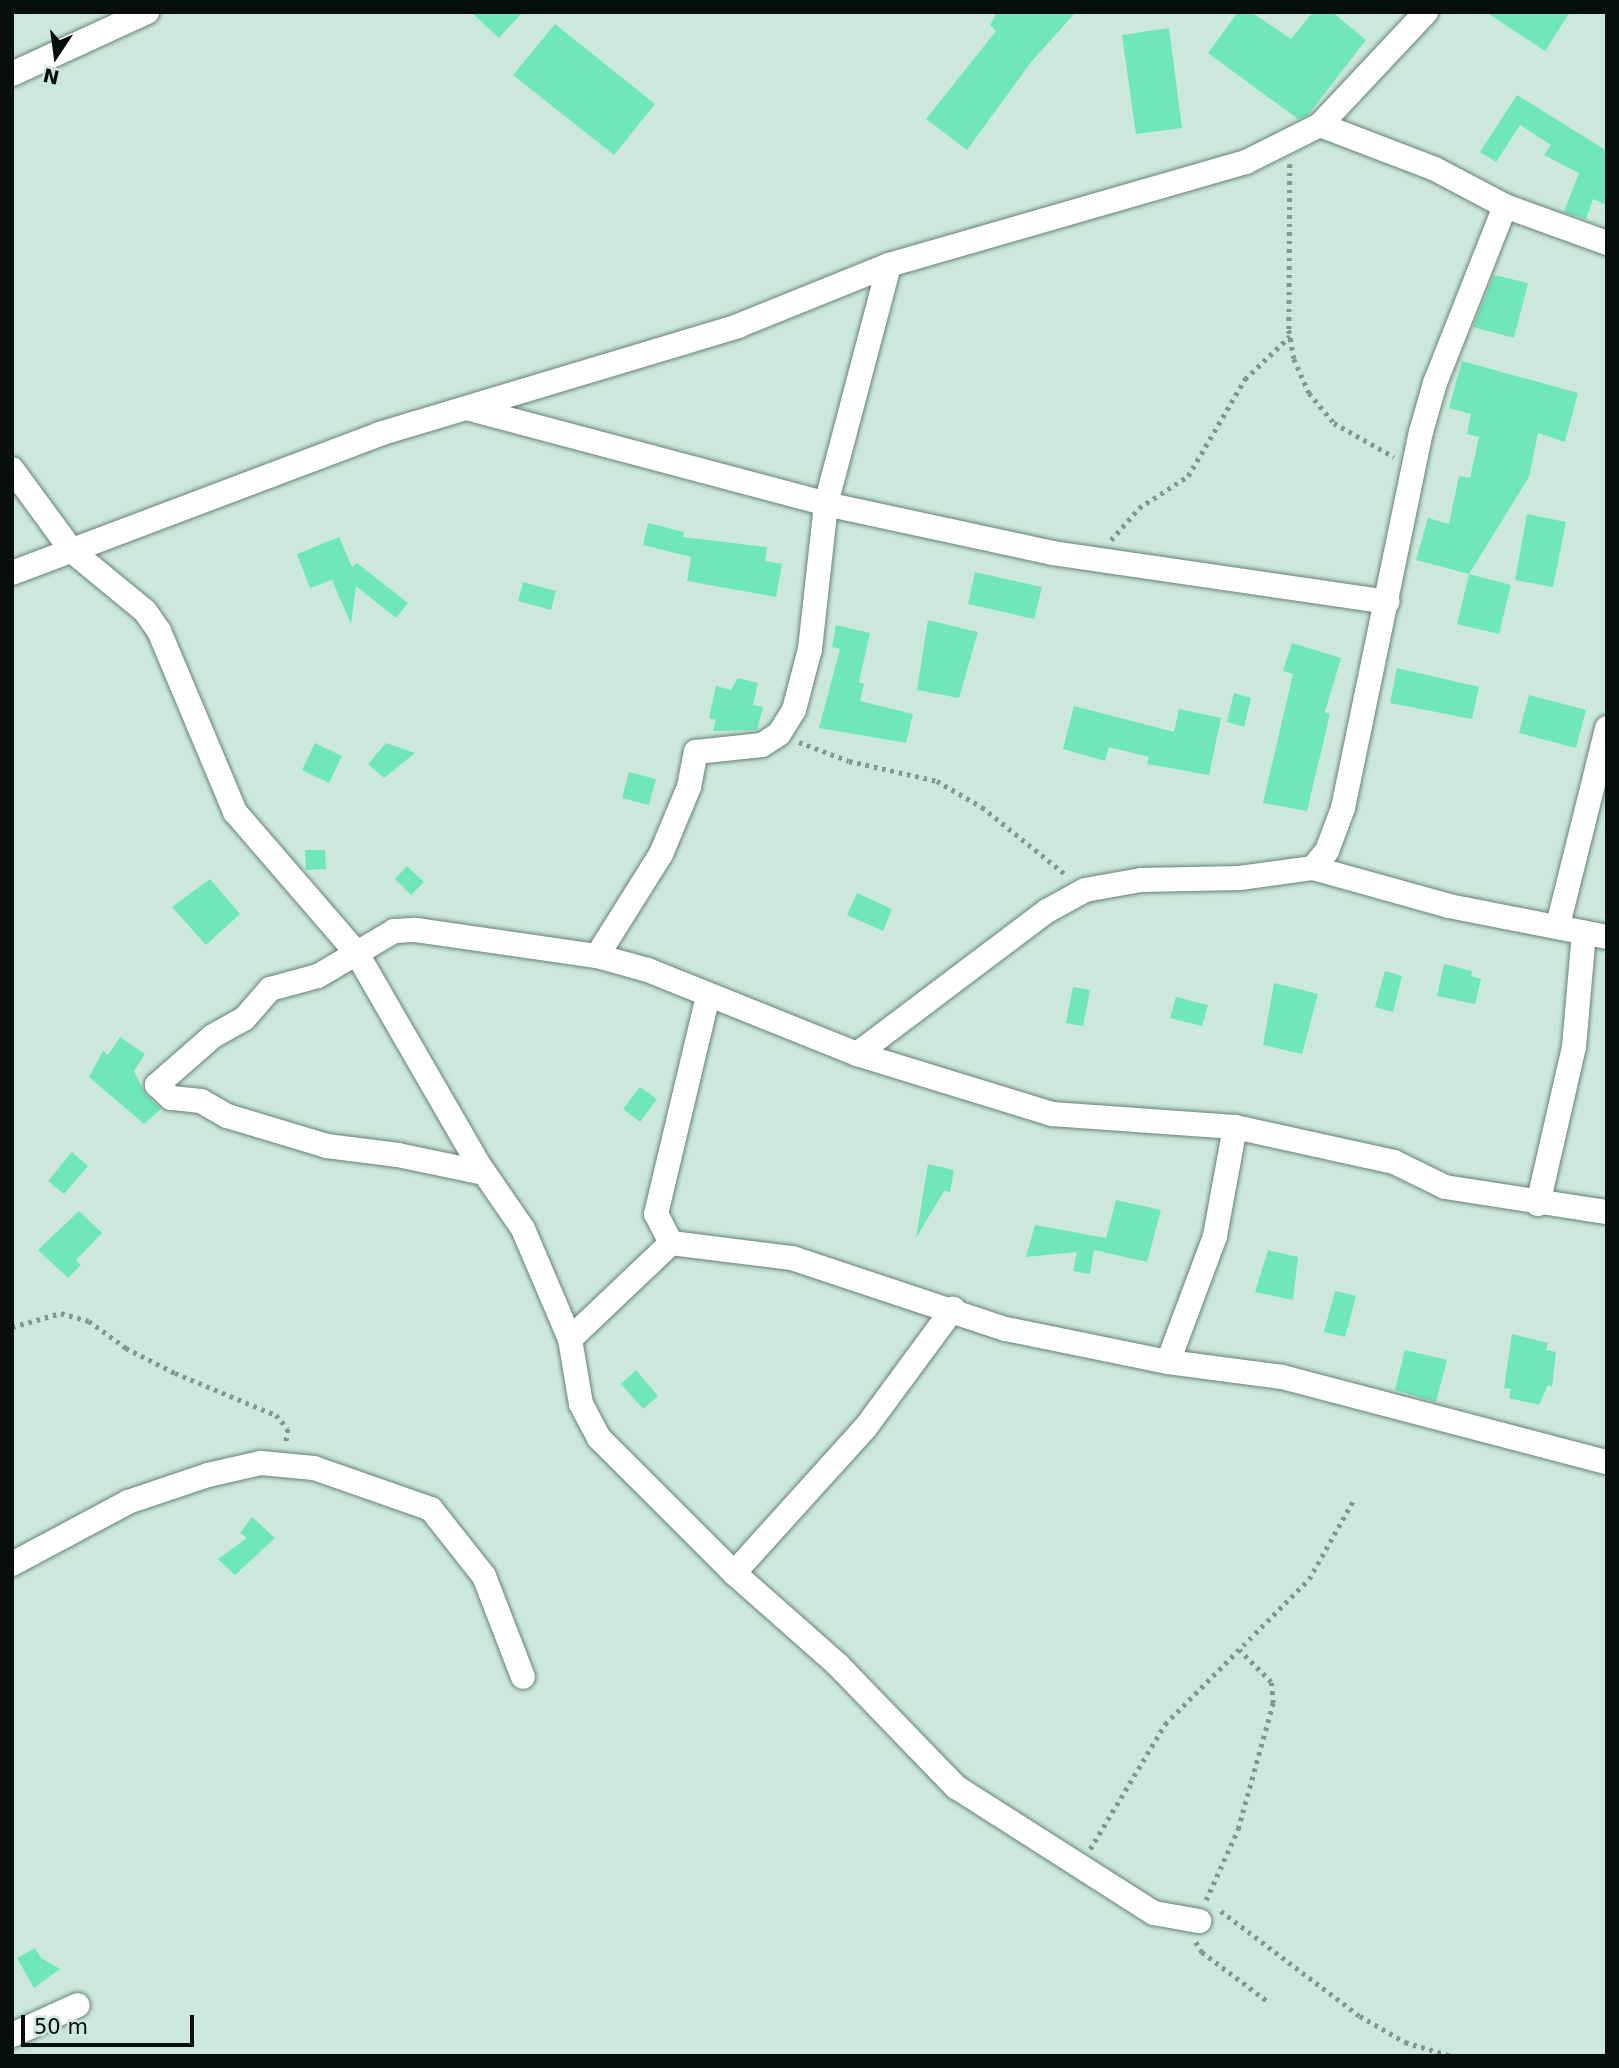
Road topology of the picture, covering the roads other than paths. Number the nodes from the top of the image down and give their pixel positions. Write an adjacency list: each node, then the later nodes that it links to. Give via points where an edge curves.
1 (148, 12): 3 (street)
2 (1426, 12): 4 (street)
3 (12, 74)
4 (1320, 125): 5 (street, via 1435,169); 7 (street, via 1246,162)
5 (1505, 206): 6 (street); 13 (street, via 1435,383)
6 (1607, 243)
7 (889, 265): 8 (street, via 738,326); 10 (street)
8 (470, 409): 10 (street); 11 (street, via 380,434)
9 (12, 469): 11 (street)
10 (826, 505): 13 (street, via 1098,561); 19 (street, via 810,649 794,710 779,734 762,745 696,752 689,787 661,854)
11 (72, 551): 12 (street); 18 (street, via 145,611 159,631 235,812)
12 (12, 573)
13 (1387, 602): 15 (street, via 1343,808 1327,851)
14 (1607, 728): 16 (street)
15 (1313, 868): 16 (street, via 1449,906); 21 (street, via 1240,878 1141,880 1085,890 1047,911)
16 (1558, 925): 17 (street)
17 (1595, 934): 24 (street)
18 (356, 952): 19 (street, via 405,929); 23 (street); 23 (street, via 318,976 270,989 244,1019 181,1060 158,1083 158,1090 171,1098 201,1101 228,1116 327,1146 398,1154)
19 (597, 956): 20 (street, via 649,970)
20 (708, 995): 21 (street); 26 (street, via 656,1214)
21 (857, 1054): 22 (street, via 1052,1114)
22 (1236, 1127): 24 (street, via 1394,1162 1445,1187); 29 (street, via 1215,1236)
23 (484, 1173): 28 (street, via 523,1229)
24 (1538, 1204): 25 (street)
25 (1607, 1212)
26 (671, 1242): 27 (street, via 792,1258); 28 (street)
27 (953, 1309): 29 (street, via 1006,1329); 32 (street, via 866,1427)
28 (570, 1339): 32 (street, via 585,1419)
29 (1168, 1362): 30 (street, via 1282,1377)
30 (1607, 1462)
31 (12, 1564): 33 (street, via 128,1502 208,1475 272,1463 314,1468 431,1509 484,1576)
32 (734, 1573): 34 (street, via 838,1665 949,1782 1160,1917)
33 (523, 1677)
34 (1202, 1910)
35 (78, 2005): 36 (street)
36 (12, 2035)

